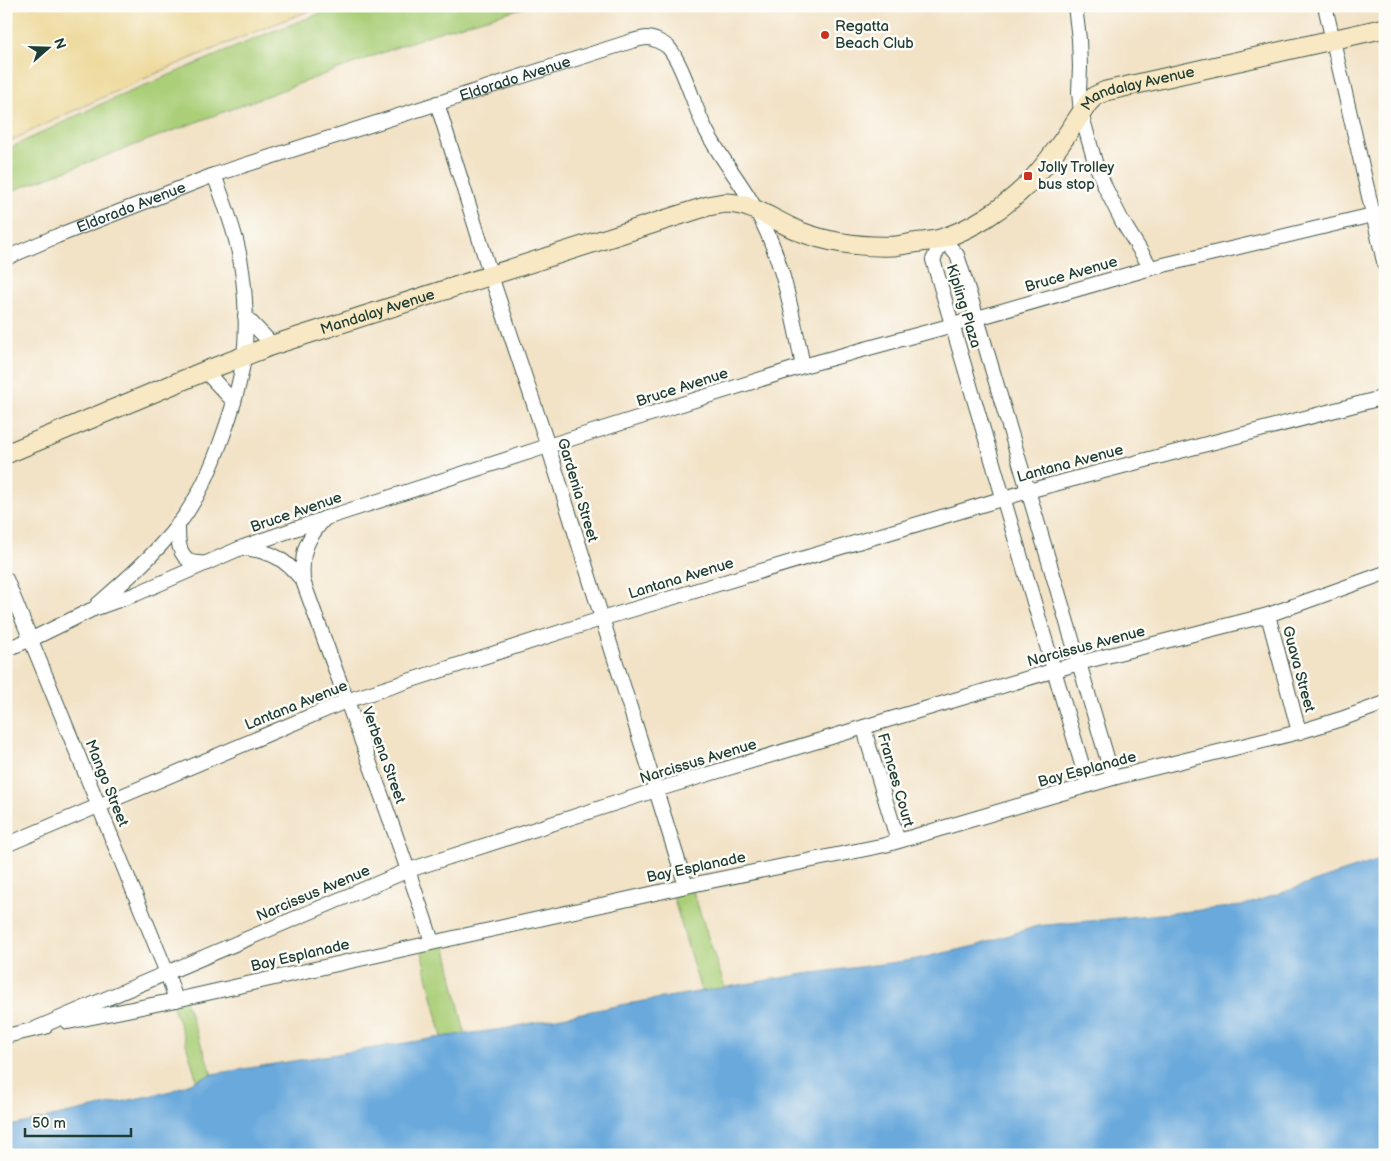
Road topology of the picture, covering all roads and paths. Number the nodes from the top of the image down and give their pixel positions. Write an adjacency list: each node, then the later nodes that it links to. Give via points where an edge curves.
1 (1075, 6): 6 (street)
2 (1325, 6): 4 (street)
3 (1385, 28): 4 (street, Mandalay Avenue)
4 (1332, 39): 6 (street, Mandalay Avenue, via 1106,91 1095,96); 9 (street)
5 (437, 103): 7 (street, Eldorado Avenue); 8 (street, Eldorado Avenue, via 632,41 647,38 657,41 667,46 674,56 704,128); 14 (street, Gardenia Street)
6 (1081, 113): 10 (street, Mandalay Avenue, via 1024,188 978,223); 13 (street, via 1105,187)
7 (214, 175): 11 (street, Eldorado Avenue); 15 (street, via 236,241 243,278)
8 (756, 210): 10 (street, Eldorado Avenue, via 802,232 835,242 895,246); 14 (street, Mandalay Avenue, via 740,204 708,206); 20 (street, via 789,296)
9 (1379, 214): 12 (street); 13 (street, Bruce Avenue)
10 (943, 239): 16 (street, Kipling Plaza, via 957,255); 17 (street, Kipling Plaza, via 933,260)
11 (6, 258)
12 (1385, 266)
13 (1151, 268): 16 (street, Bruce Avenue)
14 (491, 276): 18 (street, Mandalay Avenue); 24 (street, Gardenia Street)
15 (245, 316): 18 (street); 19 (street)
16 (977, 318): 17 (street, Bruce Avenue); 26 (street, Kipling Plaza)
17 (953, 325): 20 (street, Bruce Avenue); 27 (street, Kipling Plaza)
18 (274, 345): 19 (street, Mandalay Avenue)
19 (244, 356): 21 (street, Mandalay Avenue); 23 (street)
20 (803, 366): 24 (street, Bruce Avenue)
21 (205, 372): 23 (street); 25 (street, Mandalay Avenue)
22 (1385, 397): 26 (street, Lantana Avenue)
23 (234, 402): 29 (street, via 212,465)
24 (548, 446): 28 (street, Bruce Avenue); 37 (street, Gardenia Street)
25 (6, 454)
26 (1028, 490): 27 (street, Lantana Avenue); 40 (street, Kipling Plaza)
27 (1003, 498): 37 (street, Lantana Avenue); 41 (street, Kipling Plaza)
28 (326, 518): 30 (street, Bruce Avenue); 34 (street, Verbena Street, via 313,532 305,548)
29 (178, 524): 31 (street, via 178,538 184,555 192,562); 35 (street, via 152,555)
30 (243, 547): 31 (street, Bruce Avenue); 34 (street, Verbena Street, via 263,550 278,557 291,566)
31 (205, 564): 35 (street, Bruce Avenue)
32 (1385, 573): 36 (street, Narcissus Avenue)
33 (6, 579): 38 (street, Mango Street)
34 (303, 581): 42 (street, Verbena Street)
35 (91, 610): 38 (street, Bruce Avenue)
36 (1268, 615): 40 (street, Narcissus Avenue); 45 (street, Guava Street)
37 (601, 619): 42 (street, Lantana Avenue); 48 (street, Gardenia Street)
38 (32, 639): 39 (street, Bruce Avenue); 49 (street, Mango Street)
39 (6, 648)
40 (1079, 663): 41 (street, Narcissus Avenue); 46 (street, Kipling Plaza)
41 (1054, 671): 44 (street, Narcissus Avenue); 47 (street, Kipling Plaza)
42 (346, 701): 49 (street, Lantana Avenue); 52 (street, Verbena Street)
43 (1385, 703): 45 (street, Bay Esplanade)
44 (864, 727): 48 (street, Narcissus Avenue); 50 (street, Frances Court)
45 (1299, 732): 46 (street, Bay Esplanade)
46 (1113, 778): 47 (street, Bay Esplanade)
47 (1088, 785): 50 (street, Bay Esplanade)
48 (656, 790): 52 (street, Narcissus Avenue); 53 (street, Gardenia Street)
49 (98, 806): 51 (street, Lantana Avenue); 55 (street, Mango Street)
50 (898, 841): 53 (street, Bay Esplanade)
51 (6, 845)
52 (409, 870): 54 (street, Verbena Street); 55 (street, Narcissus Avenue)
53 (686, 886): 54 (street, Bay Esplanade)
54 (432, 942): 56 (street, Bay Esplanade)
55 (167, 973): 56 (street, Mango Street); 57 (street, Narcissus Avenue)
56 (176, 1000): 57 (street, Bay Esplanade)
57 (37, 1028): 58 (street, Bay Esplanade)
58 (6, 1036)

